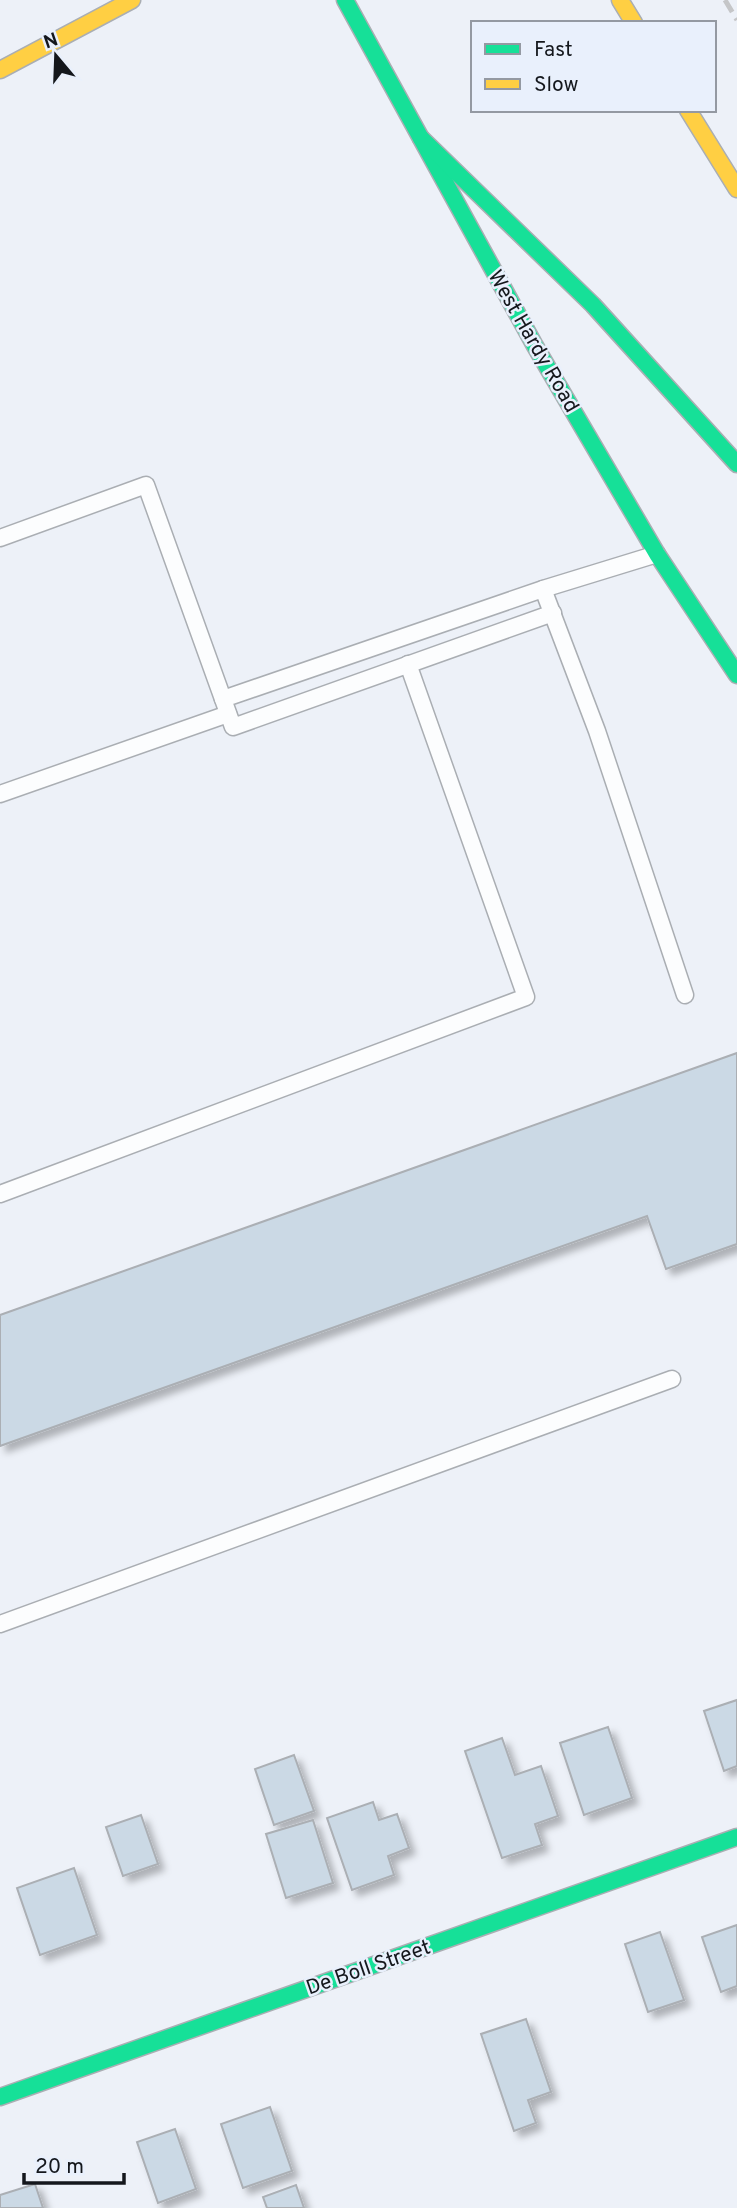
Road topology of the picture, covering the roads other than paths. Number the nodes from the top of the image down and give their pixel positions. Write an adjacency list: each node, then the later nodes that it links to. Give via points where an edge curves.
1 (132, 0): 5 (main road)
2 (345, 0): 7 (main road, West Hardy Road)
3 (620, 0): 4 (main road)
4 (633, 21)
5 (0, 70)
6 (689, 112): 8 (main road)
7 (421, 138): 9 (main road, via 593,305); 11 (main road, West Hardy Road)
8 (737, 189)
9 (737, 464)
10 (0, 538): 16 (lane, via 146,485)
11 (657, 554): 12 (lane); 15 (main road, West Hardy Road)
12 (543, 589): 13 (lane); 16 (lane, via 253,687)
13 (553, 613): 14 (lane); 18 (lane)
14 (408, 664): 16 (lane, via 233,727); 19 (lane, via 526,997)
15 (737, 675)
16 (225, 706): 17 (lane)
17 (0, 794)
18 (685, 995)
19 (0, 1194)
20 (672, 1379): 21 (lane)
21 (0, 1624)
22 (737, 1837): 23 (main road, De Boll Street)
23 (0, 2097)

